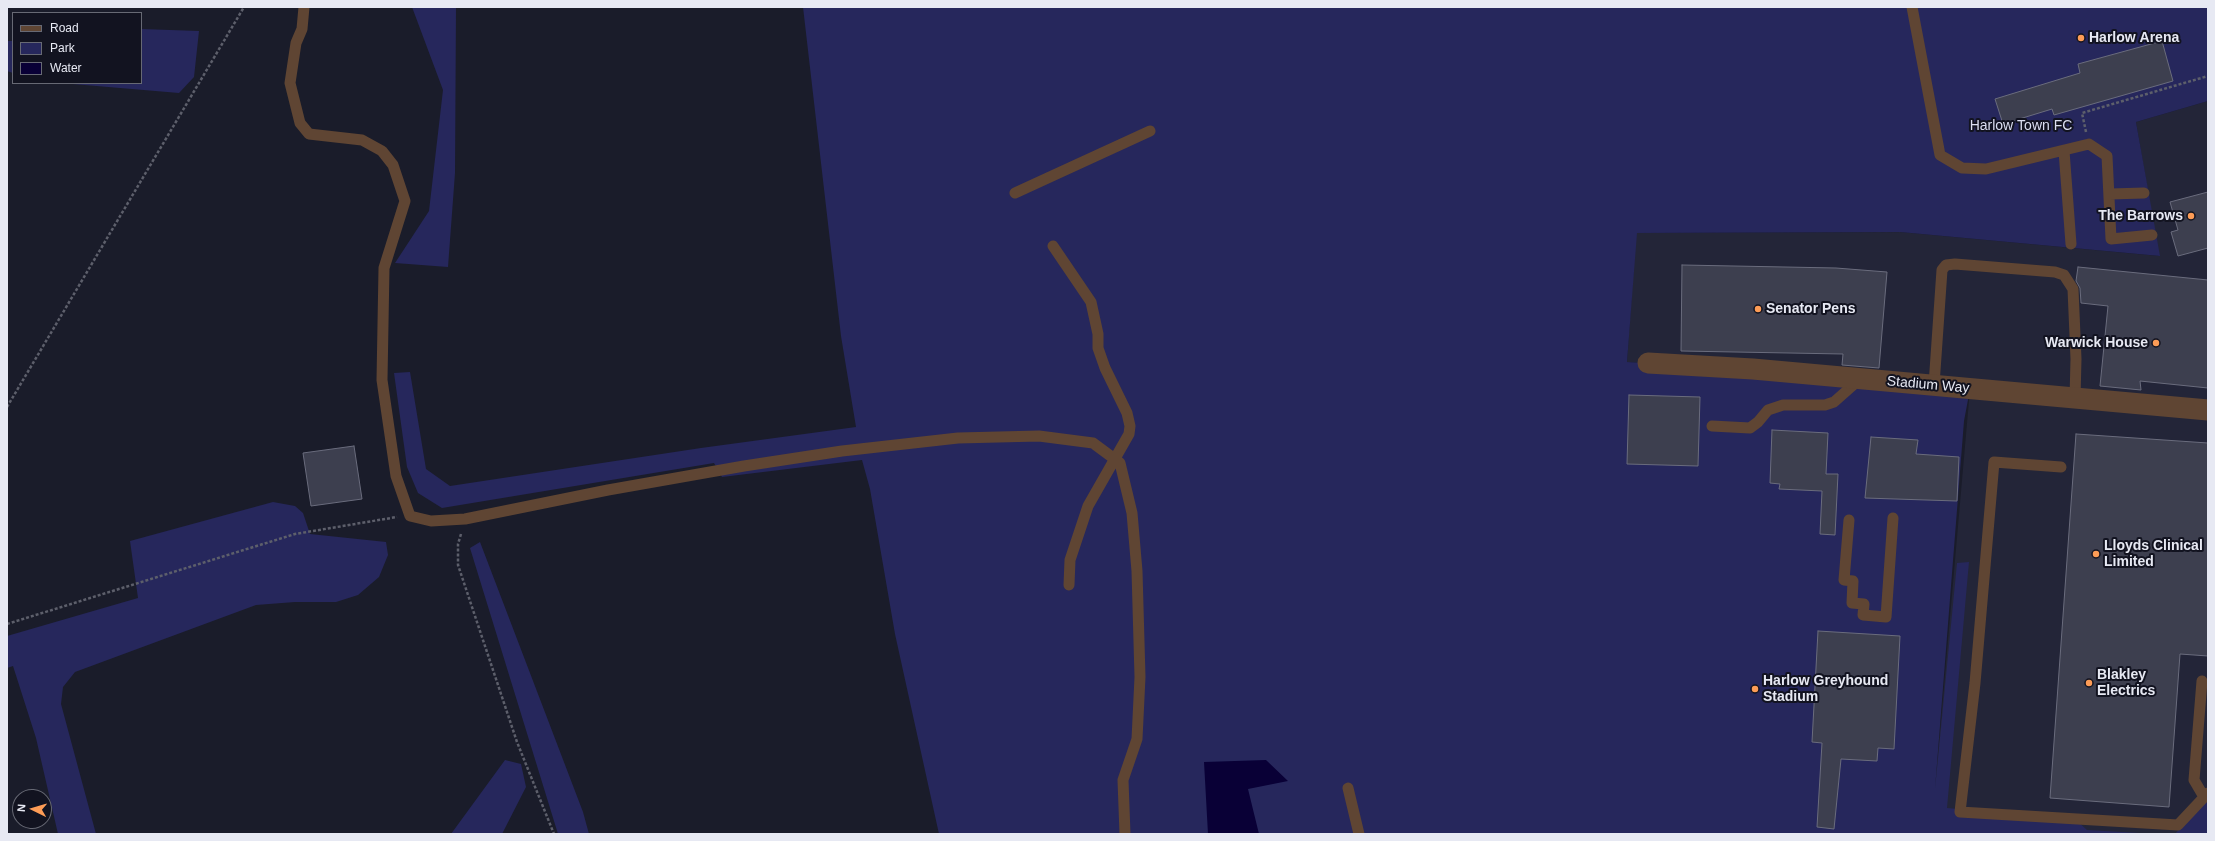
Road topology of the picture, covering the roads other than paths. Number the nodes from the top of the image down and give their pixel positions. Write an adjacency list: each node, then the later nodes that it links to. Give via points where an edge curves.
1 (304, 7): 17 (lane, via 302,29 296,43 290,83 300,123 309,134 362,140 382,151 393,165 405,201 384,268 382,380 396,476 410,516 431,521 465,519 744,466 842,451 958,438 1039,436 1093,443)
2 (1912, 7): 4 (lane, via 1940,156 1962,168 1986,169)
3 (1150, 131): 5 (lane)
4 (2064, 151): 7 (lane, via 2089,144 2107,156); 9 (lane)
5 (1015, 193)
6 (2144, 193): 7 (lane)
7 (2110, 194): 8 (lane, via 2111,239)
8 (2152, 235)
9 (2071, 244)
10 (1053, 246): 17 (lane, via 1091,302 1102,362 1127,413 1129,434)
11 (1648, 363): 12 (street, Stadium Way)
12 (1860, 379): 13 (street, Stadium Way); 16 (lane, via 1834,402 1825,405 1775,407 1768,410 1750,428)
13 (1934, 385): 14 (street, Stadium Way); 14 (lane, via 1942,270 1946,265 2055,272 2064,276 2073,289)
14 (2075, 398): 15 (street, Stadium Way)
15 (2208, 410)
16 (1712, 426)
17 (1114, 458): 21 (lane, via 1088,506 1070,560); 25 (lane, via 1120,463 1132,513 1137,571 1140,676 1137,739 1123,780)
18 (2061, 467): 24 (lane, via 1994,462 1975,683 1960,812 2178,825)
19 (1893, 518): 20 (lane, via 1886,617 1863,615 1864,604 1852,603 1853,581 1844,580)
20 (1849, 520)
21 (1069, 585)
22 (2202, 681): 24 (lane, via 2194,780)
23 (1348, 788): 26 (lane)
24 (2206, 795)
25 (1125, 834)
26 (1359, 834)

